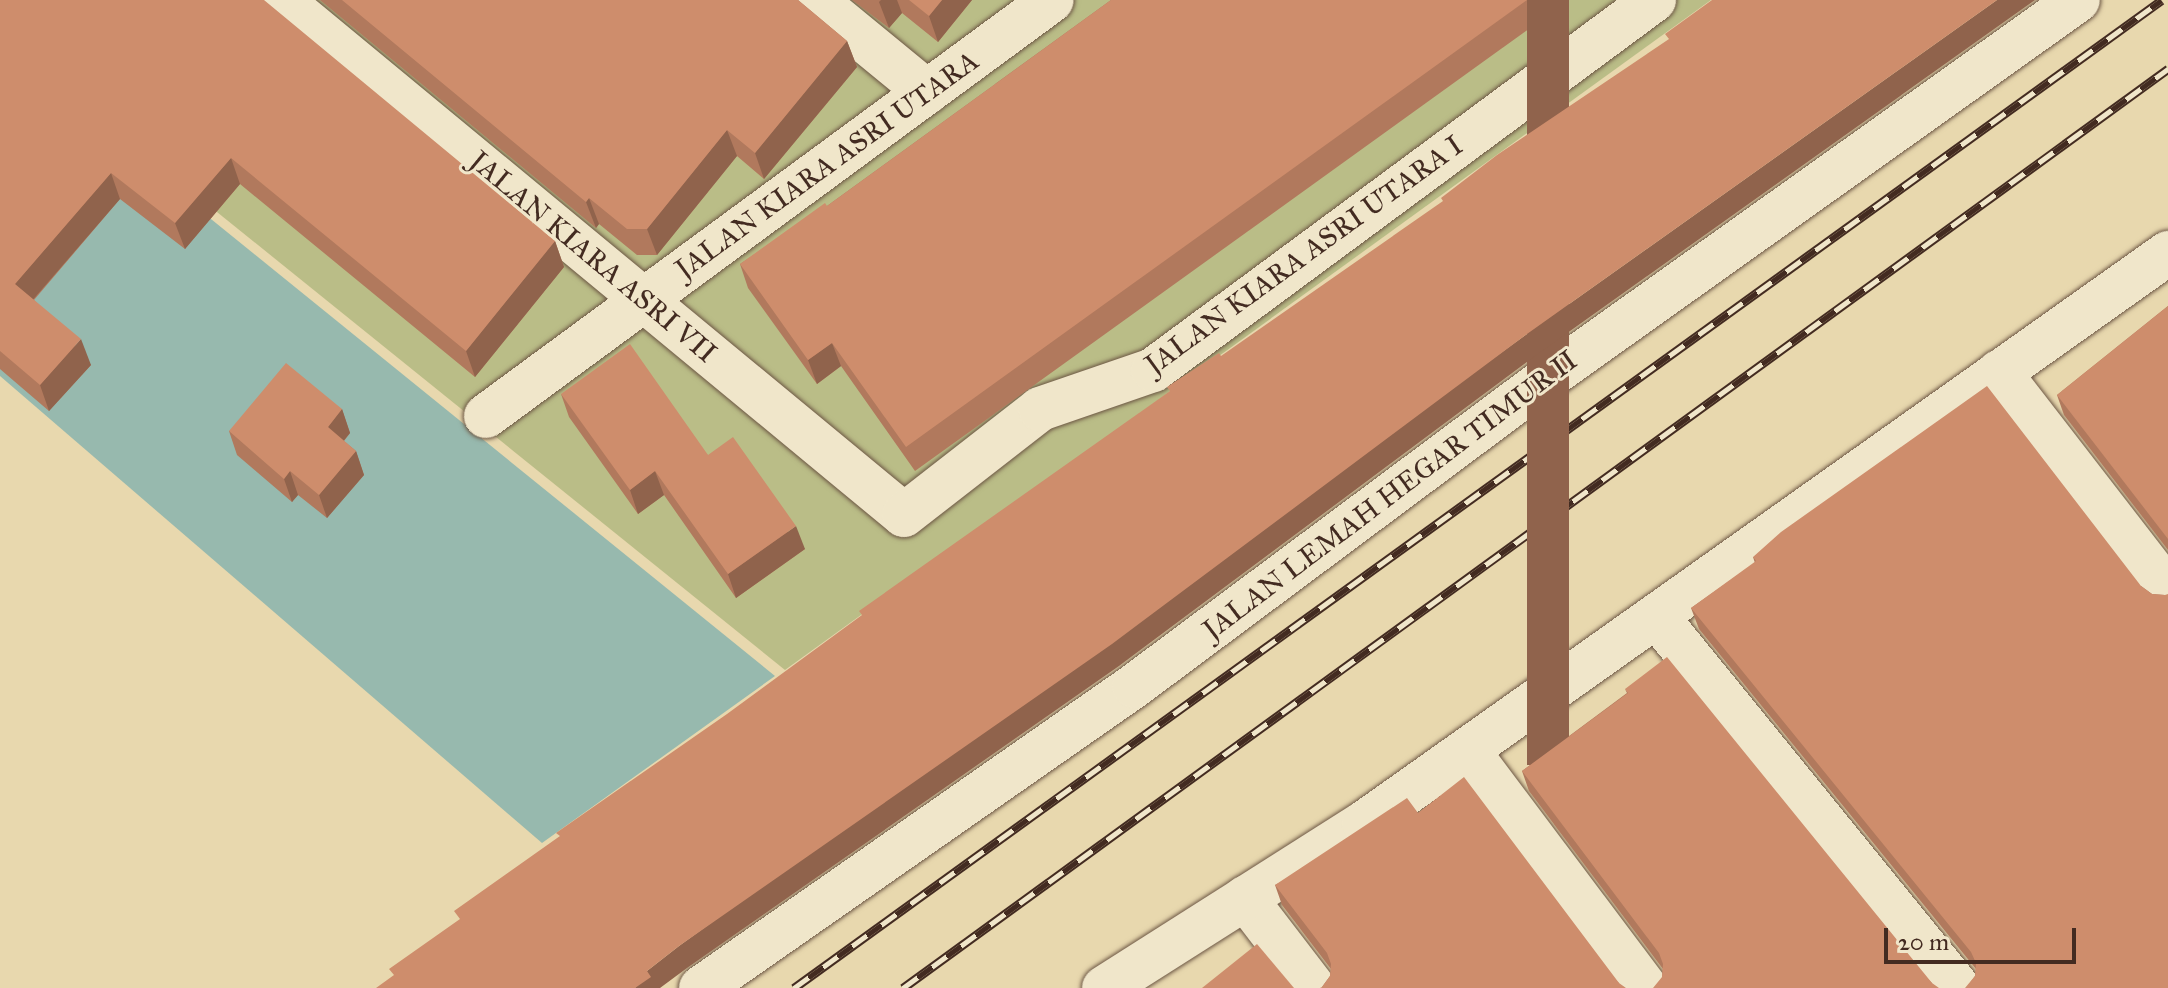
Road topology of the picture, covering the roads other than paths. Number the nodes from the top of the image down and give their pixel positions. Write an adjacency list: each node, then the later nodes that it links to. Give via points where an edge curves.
1 (281, 0): 8 (street, JALAN KIARA ASRI VII)
2 (815, 0): 6 (street)
3 (1052, 0): 6 (street, JALAN KIARA ASRI UTARA)
4 (1654, 0): 11 (street, JALAN KIARA ASRI UTARA I, via 1153,370 1040,409)
5 (2078, 0): 16 (street, JALAN LEMAH HEGAR TIMUR II, via 1550,376 1134,686)
6 (927, 92): 8 (street, JALAN KIARA ASRI UTARA)
7 (2168, 253): 9 (street)
8 (644, 299): 10 (street, JALAN KIARA ASRI UTARA); 11 (street, JALAN KIARA ASRI VII)
9 (1999, 372): 12 (street); 13 (street)
10 (486, 416)
11 (904, 515)
12 (2168, 591)
13 (1675, 641): 14 (street); 20 (street)
14 (1489, 779): 15 (street, via 1364,823); 19 (street)
15 (1253, 893): 17 (street); 18 (street)
16 (701, 988)
17 (1104, 988)
18 (1314, 988)
19 (1646, 988)
20 (1959, 988)

